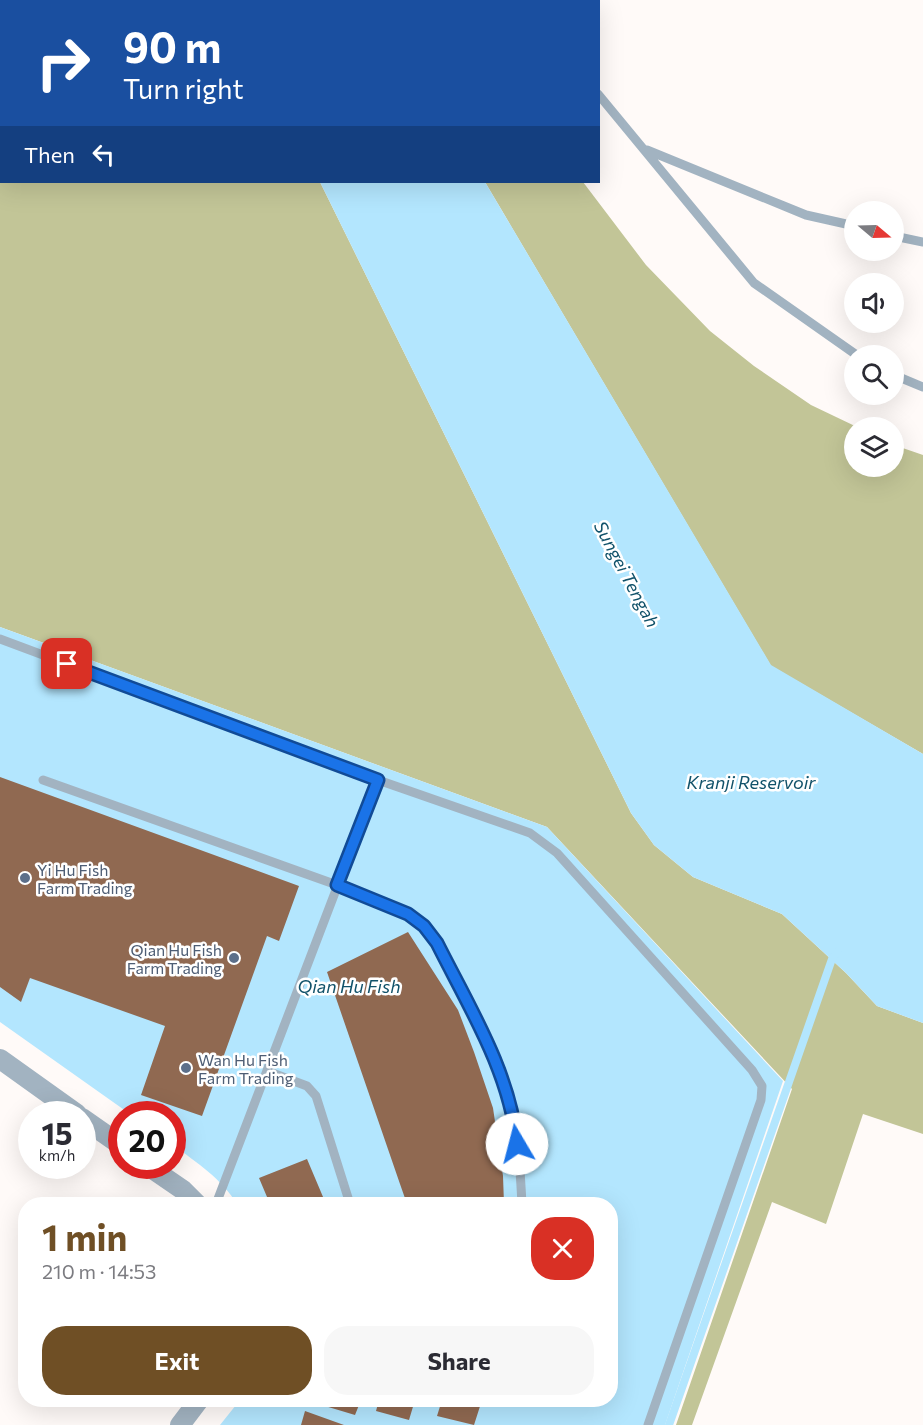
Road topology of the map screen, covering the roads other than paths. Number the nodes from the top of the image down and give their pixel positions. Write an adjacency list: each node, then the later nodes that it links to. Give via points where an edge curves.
1 (600, 96): 2 (lane)
2 (644, 150): 3 (lane, via 806,215); 6 (lane, via 754,283)
3 (844, 224)
4 (904, 238): 5 (lane)
5 (923, 242)
6 (844, 346)
7 (904, 379): 8 (lane)
8 (923, 387)
9 (0, 639): 11 (lane)
10 (43, 780): 12 (lane)
11 (378, 780): 12 (lane); 23 (lane, via 530,833 557,853 752,1070 762,1086 761,1100)
12 (337, 885): 14 (lane); 20 (lane, via 408,914 437,943 506,1090 514,1121)
13 (0, 1059): 15 (street)
14 (267, 1071): 18 (lane); 19 (lane, via 307,1086 316,1096)
15 (59, 1101)
16 (167, 1179): 17 (street)
17 (190, 1197)
18 (219, 1197)
19 (348, 1197)
20 (521, 1197)
21 (194, 1407): 22 (street)
22 (180, 1425)
23 (648, 1425)

